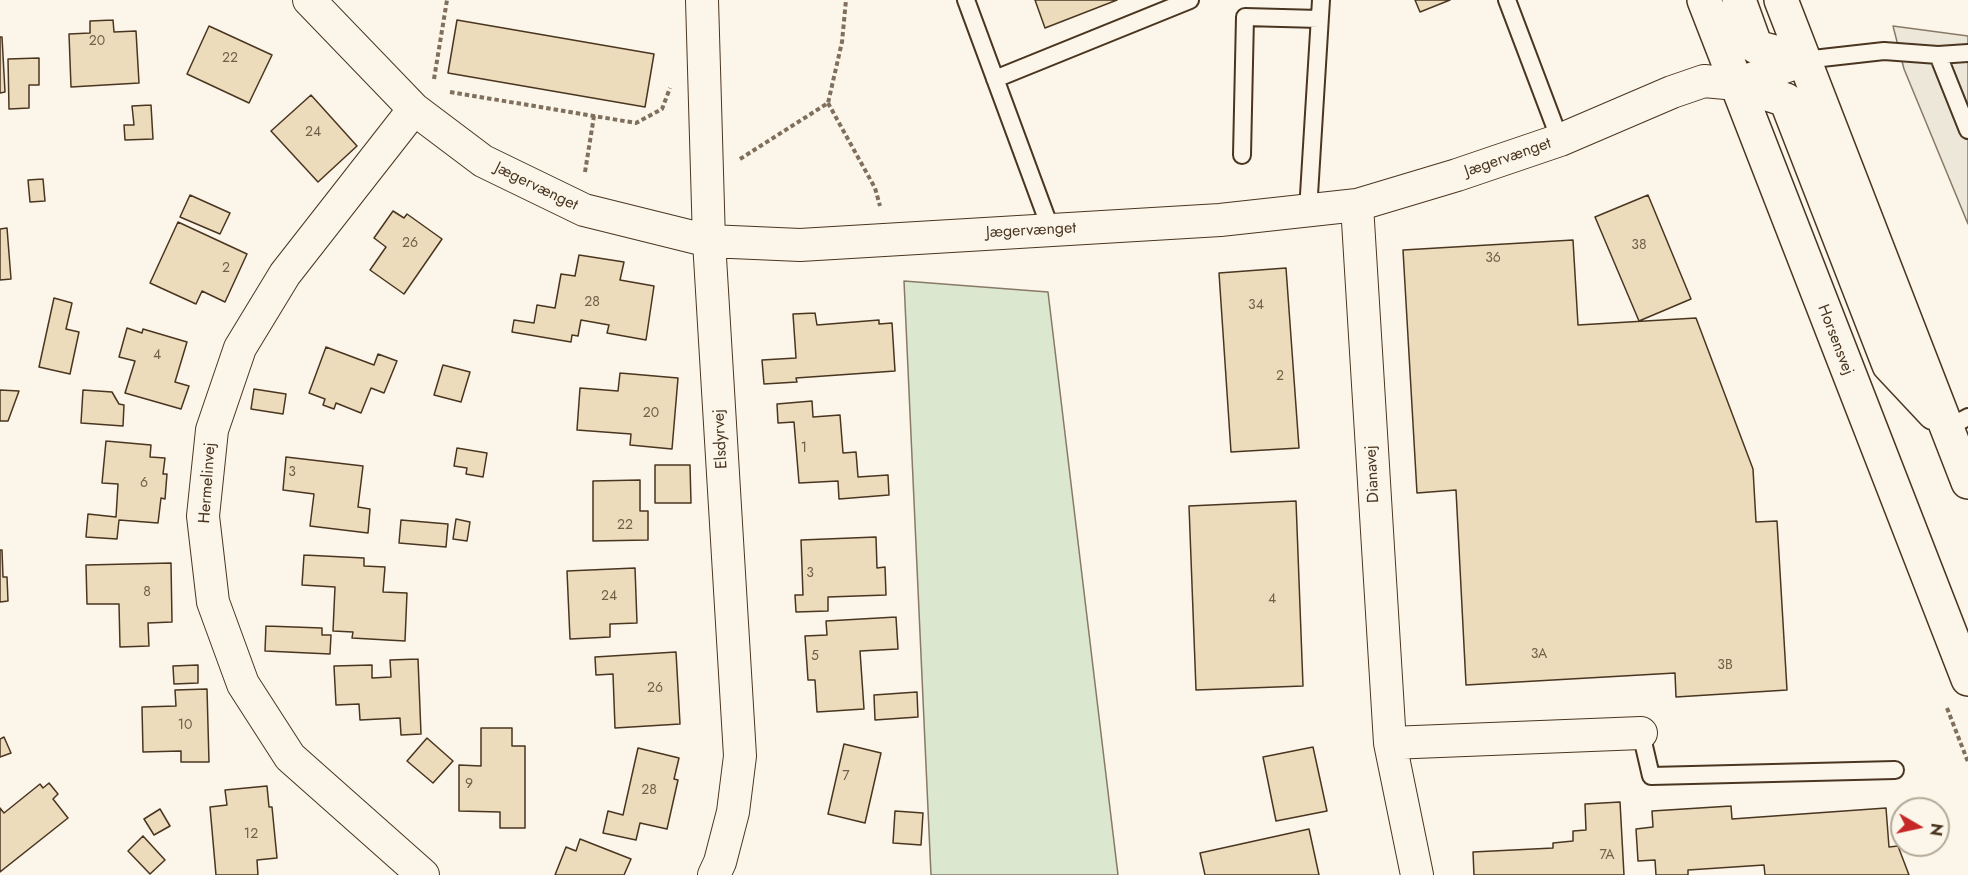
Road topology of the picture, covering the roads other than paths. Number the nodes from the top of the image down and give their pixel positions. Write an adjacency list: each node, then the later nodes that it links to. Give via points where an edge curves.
1 (309, 0): 16 (street, Jægervænget)
2 (702, 0): 23 (street, Elsdyrvej)
3 (966, 0): 14 (lane)
4 (1190, 0): 14 (lane)
5 (1321, 0): 10 (lane)
6 (1507, 0): 18 (lane)
7 (1704, 0): 15 (main road, Horsensvej)
8 (1738, 0): 13 (main road, via 1756,47)
9 (1781, 0): 13 (main road)
10 (1319, 19): 19 (lane, via 1245,17); 21 (lane)
11 (1968, 53): 12 (lane)
12 (1938, 55): 13 (lane, via 1884,51); 17 (lane)
13 (1804, 60): 15 (street, Jægervænget); 24 (main road)
14 (995, 79): 22 (lane)
15 (1737, 84): 18 (street, Jægervænget, via 1704,81); 24 (main road, via 1786,99 1889,365); 26 (main road, Horsensvej)
16 (423, 99): 23 (street, Jægervænget, via 483,161 584,210); 30 (street, Hermelinvej, via 285,274 240,348 212,430 203,516 213,603 243,684 290,757)
17 (1968, 130)
18 (1560, 140): 20 (street, Jægervænget)
19 (1242, 155)
20 (1357, 205): 21 (street, Jægervænget); 28 (street, Dianavej)
21 (1308, 211): 22 (street, Jægervænget)
22 (1051, 230): 23 (street, Jægervænget, via 800,244)
23 (710, 241): 31 (street, Elsdyrvej, via 740,756 733,812)
24 (1958, 422): 25 (main road)
25 (1968, 482)
26 (1968, 679)
27 (1641, 733): 28 (street); 29 (lane, via 1651,776)
28 (1390, 743): 32 (street, Dianavej)
29 (1895, 770)
30 (423, 875)
31 (714, 875)
32 (1417, 875)

